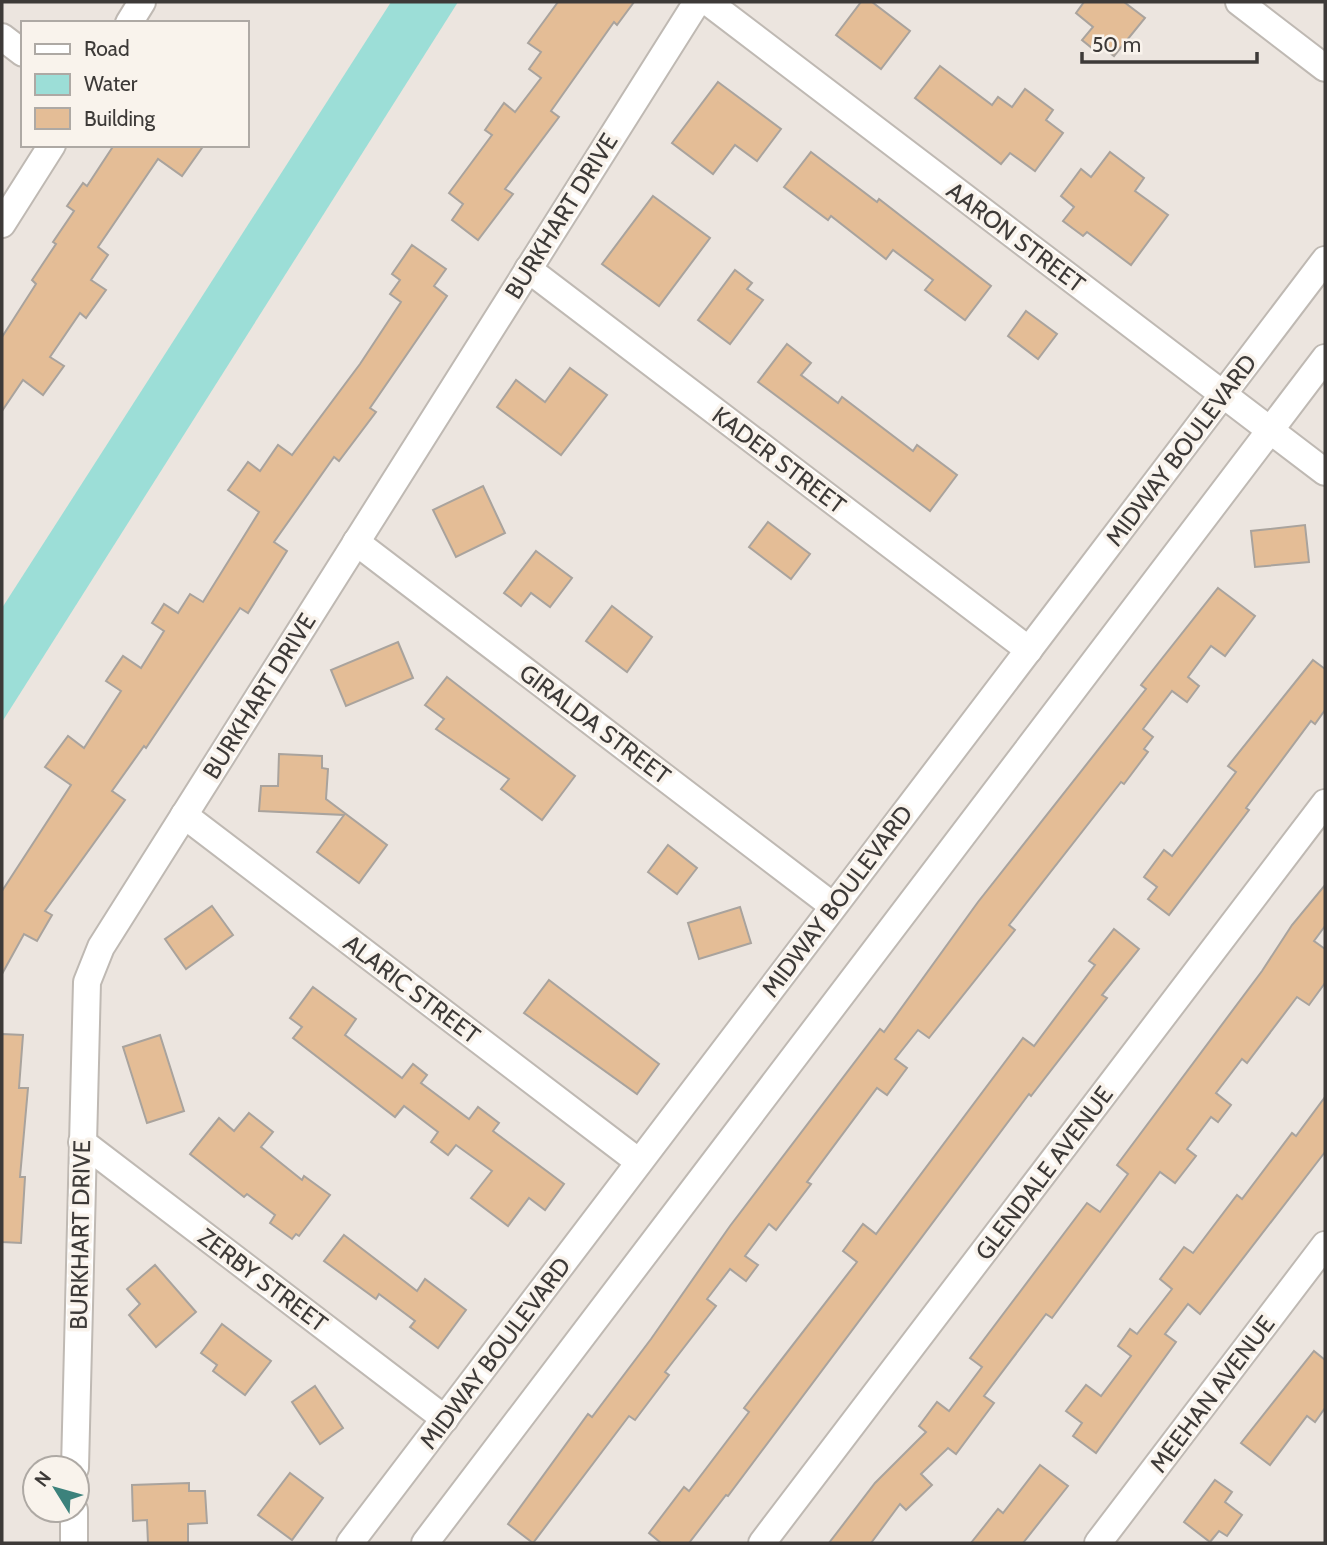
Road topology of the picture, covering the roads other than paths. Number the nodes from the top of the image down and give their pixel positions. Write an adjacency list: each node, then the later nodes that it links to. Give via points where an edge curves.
1 (142, 2): 5 (street)
2 (697, 2): 12 (street, BURKHART DRIVE)
3 (708, 2): 14 (street, AARON STREET)
4 (1239, 2): 8 (street)
5 (130, 21)
6 (2, 37): 7 (street)
7 (21, 51)
8 (1325, 68)
9 (51, 147): 10 (street)
10 (2, 224)
11 (1325, 260): 14 (street, MIDWAY BOULEVARD)
12 (528, 269): 17 (street, BURKHART DRIVE); 18 (street, KADER STREET)
13 (1325, 358): 15 (street)
14 (1223, 395): 15 (street, AARON STREET); 18 (street, MIDWAY BOULEVARD)
15 (1270, 430): 16 (street, AARON STREET); 30 (street)
16 (1325, 472)
17 (356, 542): 20 (street, BURKHART DRIVE); 21 (street, GIRALDA STREET)
18 (1029, 650): 21 (street, MIDWAY BOULEVARD)
19 (1325, 803): 31 (street, GLENDALE AVENUE)
20 (184, 815): 22 (street, BURKHART DRIVE, via 101,947 87,982); 23 (street, ALARIC STREET)
21 (833, 906): 23 (street, MIDWAY BOULEVARD)
22 (82, 1142): 25 (street, ZERBY STREET); 26 (street, BURKHART DRIVE)
23 (639, 1162): 25 (street, MIDWAY BOULEVARD)
24 (1325, 1245): 32 (street, MEEHAN AVENUE)
25 (446, 1419): 29 (street, MIDWAY BOULEVARD)
26 (75, 1454)
27 (74, 1524): 28 (street)
28 (74, 1543)
29 (350, 1543)
30 (425, 1543)
31 (762, 1543)
32 (1098, 1543)

